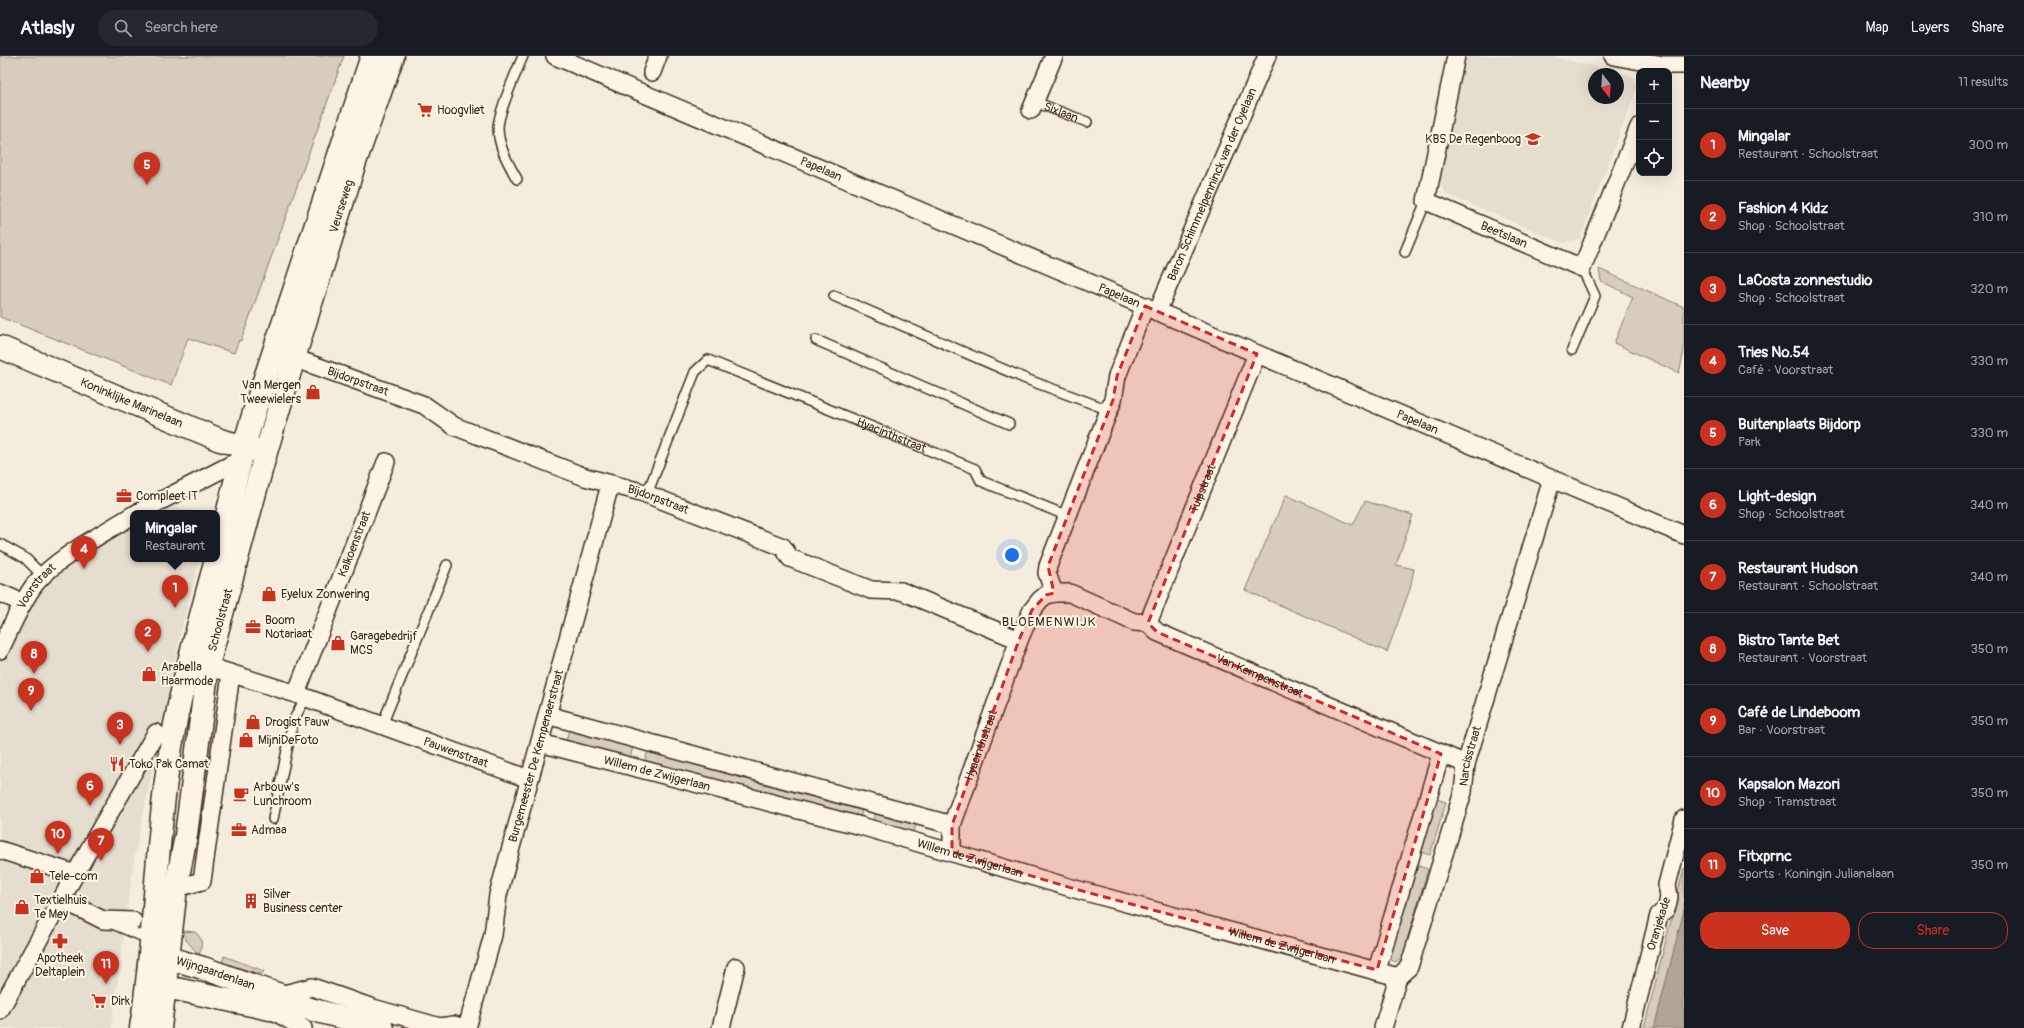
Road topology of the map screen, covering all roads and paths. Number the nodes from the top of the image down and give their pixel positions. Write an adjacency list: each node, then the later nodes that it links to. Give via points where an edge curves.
1 (372, 56): 30 (main road, Veurseweg)
2 (393, 56): 26 (main road, Veurseweg, via 356,162)
3 (523, 56): 16 (lane, via 498,127 503,154)
4 (555, 56): 21 (street, Papelaan)
5 (658, 56): 12 (street)
6 (1054, 56): 13 (street, Sixlaan)
7 (1267, 56): 21 (street, Baron Schimmelpenninck van der Oyelaan)
8 (1456, 56): 17 (street)
9 (1613, 56): 11 (street)
10 (1684, 65): 11 (street)
11 (1662, 68)
12 (652, 72)
13 (1033, 106): 14 (lane, Sixlaan)
14 (1087, 122)
15 (1636, 134): 19 (street)
16 (517, 179)
17 (1426, 200): 18 (lane); 19 (street, Beetslaan)
18 (1405, 252)
19 (1582, 268): 24 (lane, via 1595,296)
20 (834, 296): 27 (lane, via 1026,379)
21 (1151, 309): 25 (street, Papelaan); 27 (street, via 1117,376)
22 (816, 340): 28 (lane)
23 (0, 347): 30 (main road, Koninklijke Marinelaan, via 220,440)
24 (1572, 350)
25 (1257, 354): 32 (street, Papelaan); 47 (street, Tulpstraat)
26 (301, 361): 29 (main road, Schoolstraat); 33 (street, Bijdorpstraat, via 424,405 454,426)
27 (1109, 410): 36 (street)
28 (1009, 424)
29 (266, 452): 30 (main road, Koninklijke Marinelaan); 50 (main road, Schoolstraat)
30 (242, 453): 35 (street); 40 (main road)
31 (386, 462): 52 (street, Kalkoenstraat)
32 (1552, 479): 38 (street, Papelaan); 58 (street, Narcisstraat)
33 (610, 485): 34 (street, Bijdorpstraat); 53 (street, Burgemeester De Kempenaerstraat)
34 (646, 494): 36 (lane, Hyacinthstraat, via 695,372 708,360 975,469 981,481); 48 (street, Bijdorpstraat, via 782,547 790,558 871,590 901,591)
35 (142, 510)
36 (1068, 516): 45 (street, via 1048,566 1047,573)
37 (130, 517): 43 (street, Voorstraat, via 48,570)
38 (1684, 535)
39 (0, 544): 43 (lane, via 25,558)
40 (220, 544)
41 (215, 562): 50 (main road, Schoolstraat)
42 (447, 565): 54 (lane)
43 (43, 576): 46 (street, Voorstraat)
44 (0, 593): 46 (street)
45 (1054, 593): 47 (street, Van Kempenstraat, via 1070,593 1134,622); 48 (street, Hyacinthstraat, via 1046,595 1032,610)
46 (23, 603): 49 (street, Voorstraat)
47 (1148, 623): 57 (street, Van Kempenstraat, via 1157,632)
48 (1019, 640): 62 (street, Hyacinthstraat)
49 (0, 650)
50 (198, 663): 51 (street, Pauwenstraat); 66 (main road, Schoolstraat, via 186,835); 70 (main road, Schoolstraat, via 168,765 159,832)
51 (231, 674): 52 (street, Pauwenstraat); 66 (street, via 202,881)
52 (301, 695): 54 (street, Pauwenstraat); 60 (lane, via 293,721)
53 (547, 715): 56 (street, Burgemeester De Kempenaerstraat); 62 (street, Willem de Zwijgerlaan)
54 (382, 725): 59 (street, Pauwenstraat)
55 (156, 733): 65 (street)
56 (540, 743): 59 (street, Burgemeester De Kempenaerstraat); 64 (street, Willem de Zwijgerlaan)
57 (1441, 754): 58 (street, Van Kempenstraat); 72 (street)
58 (1466, 764): 73 (street, Narcisstraat, via 1463,792 1411,961 1409,967)
59 (529, 779): 81 (street, Burgemeester De Kempenaerstraat, via 498,895 493,935)
60 (273, 819)
61 (1684, 819): 84 (street, Oranjekade, via 1667,885 1668,903 1659,915)
62 (952, 825): 64 (street, Hyacinthstraat)
63 (0, 850): 65 (street)
64 (952, 852): 72 (street, Willem de Zwijgerlaan, via 1075,889)
65 (76, 874): 67 (street)
66 (176, 888): 70 (main road, Schoolstraat)
67 (62, 899): 68 (street); 76 (street)
68 (103, 920): 69 (street); 70 (lane)
69 (133, 920)
70 (157, 951): 74 (main road); 75 (main road, Wijngaardenlaan)
71 (736, 967): 82 (street)
72 (1377, 970): 73 (street, Willem de Zwijgerlaan)
73 (1398, 976): 83 (street, Narcisstraat)
74 (157, 985): 75 (main road, Wijngaardenlaan); 78 (main road); 79 (main road)
75 (275, 1002): 77 (main road, Wijngaardenlaan); 81 (street, Wijngaardenlaan, via 312,987 440,1027 454,1025)
76 (0, 1010)
77 (305, 1018): 80 (main road, Wijngaardenlaan)
78 (141, 1028)
79 (160, 1028)
80 (382, 1028)
81 (467, 1028)
82 (721, 1028)
83 (1383, 1028)
84 (1631, 1028)

